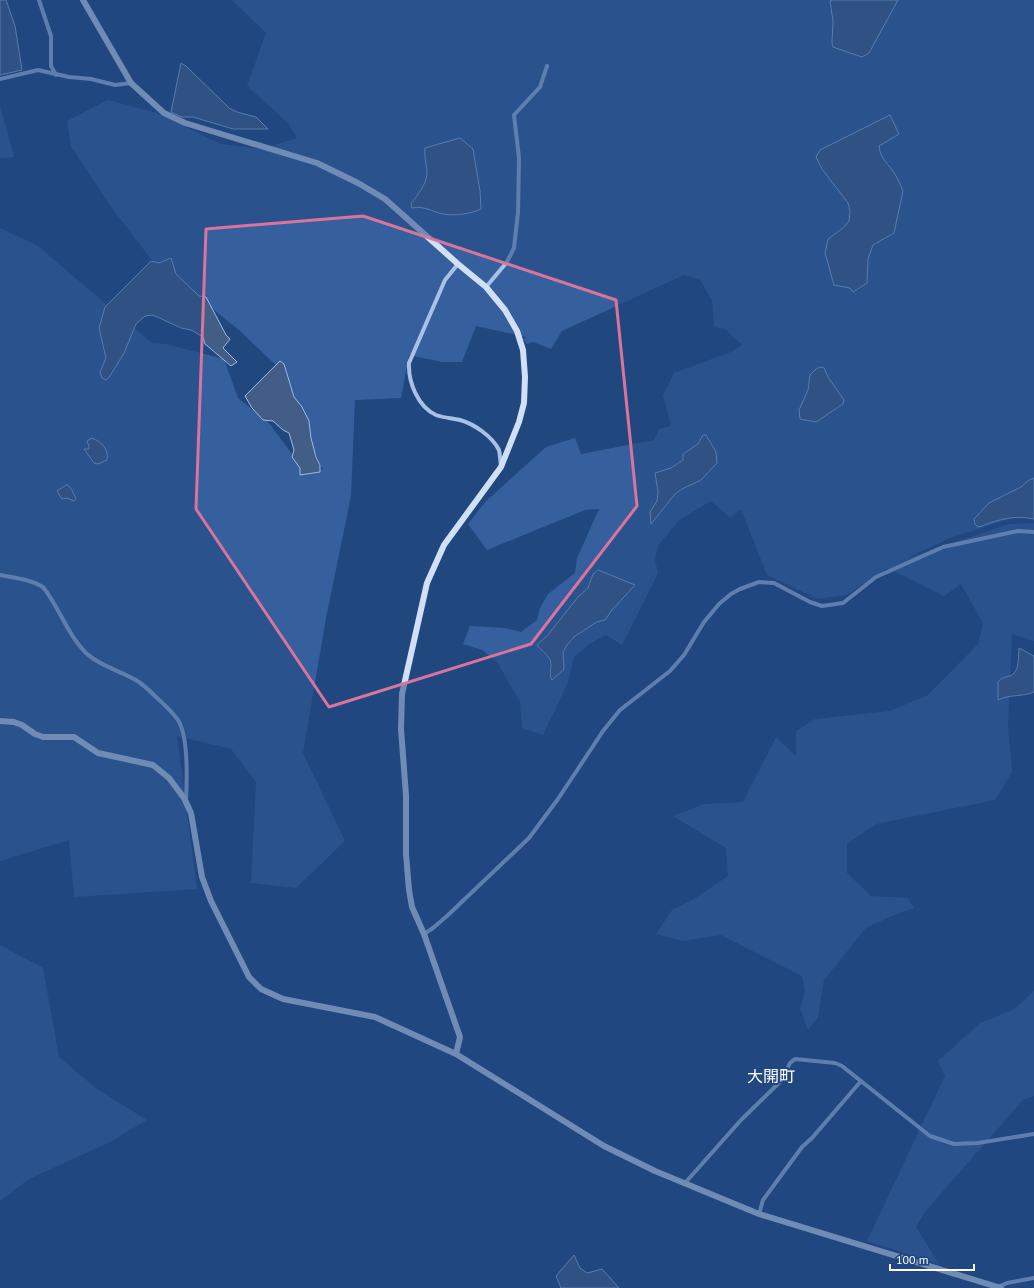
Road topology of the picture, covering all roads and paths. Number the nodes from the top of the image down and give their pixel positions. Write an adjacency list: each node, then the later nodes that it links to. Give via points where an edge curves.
1 (39, 0): 4 (street, via 51,36 51,66)
2 (83, 0): 6 (street)
3 (547, 66): 8 (street, via 540,87 514,115 520,158 514,248 507,262)
4 (56, 75): 5 (street, via 38,70); 6 (street, via 115,85)
5 (0, 79)
6 (131, 83): 7 (street, via 164,112 185,123 317,163 358,184 385,199)
7 (458, 264): 8 (street); 9 (street, via 445,280 409,363 409,374 424,406 434,414 471,424 491,440 499,450)
8 (486, 287): 9 (street, via 505,310 517,331 523,350 524,403 520,422)
9 (501, 467): 14 (street, via 444,545 427,583 402,694 401,729 409,890 412,908)
10 (1034, 532): 14 (street, via 1018,530 943,547 876,577 842,603 822,606 774,583 759,582 731,594 704,622 684,655 670,671 620,710 529,838 447,916)
11 (0, 575): 13 (street, via 24,579 43,587 87,654 140,683 169,709 185,736)
12 (0, 720): 13 (street, via 14,722 43,736 74,737 98,753 153,765 169,778)
13 (186, 801): 15 (street, via 202,877 210,901 249,977 261,989 283,999 375,1017)
14 (424, 934): 15 (street, via 460,1037)
15 (456, 1054): 18 (street, via 604,1146)
16 (861, 1081): 17 (street, via 930,1136 954,1144); 18 (street, via 835,1063 796,1059 790,1063 782,1080 732,1130); 19 (street, via 802,1148 763,1200)
17 (1034, 1134)
18 (685, 1184): 19 (street)
19 (758, 1214): 21 (street)
20 (1034, 1278): 21 (street, via 1007,1283)
21 (999, 1288)

